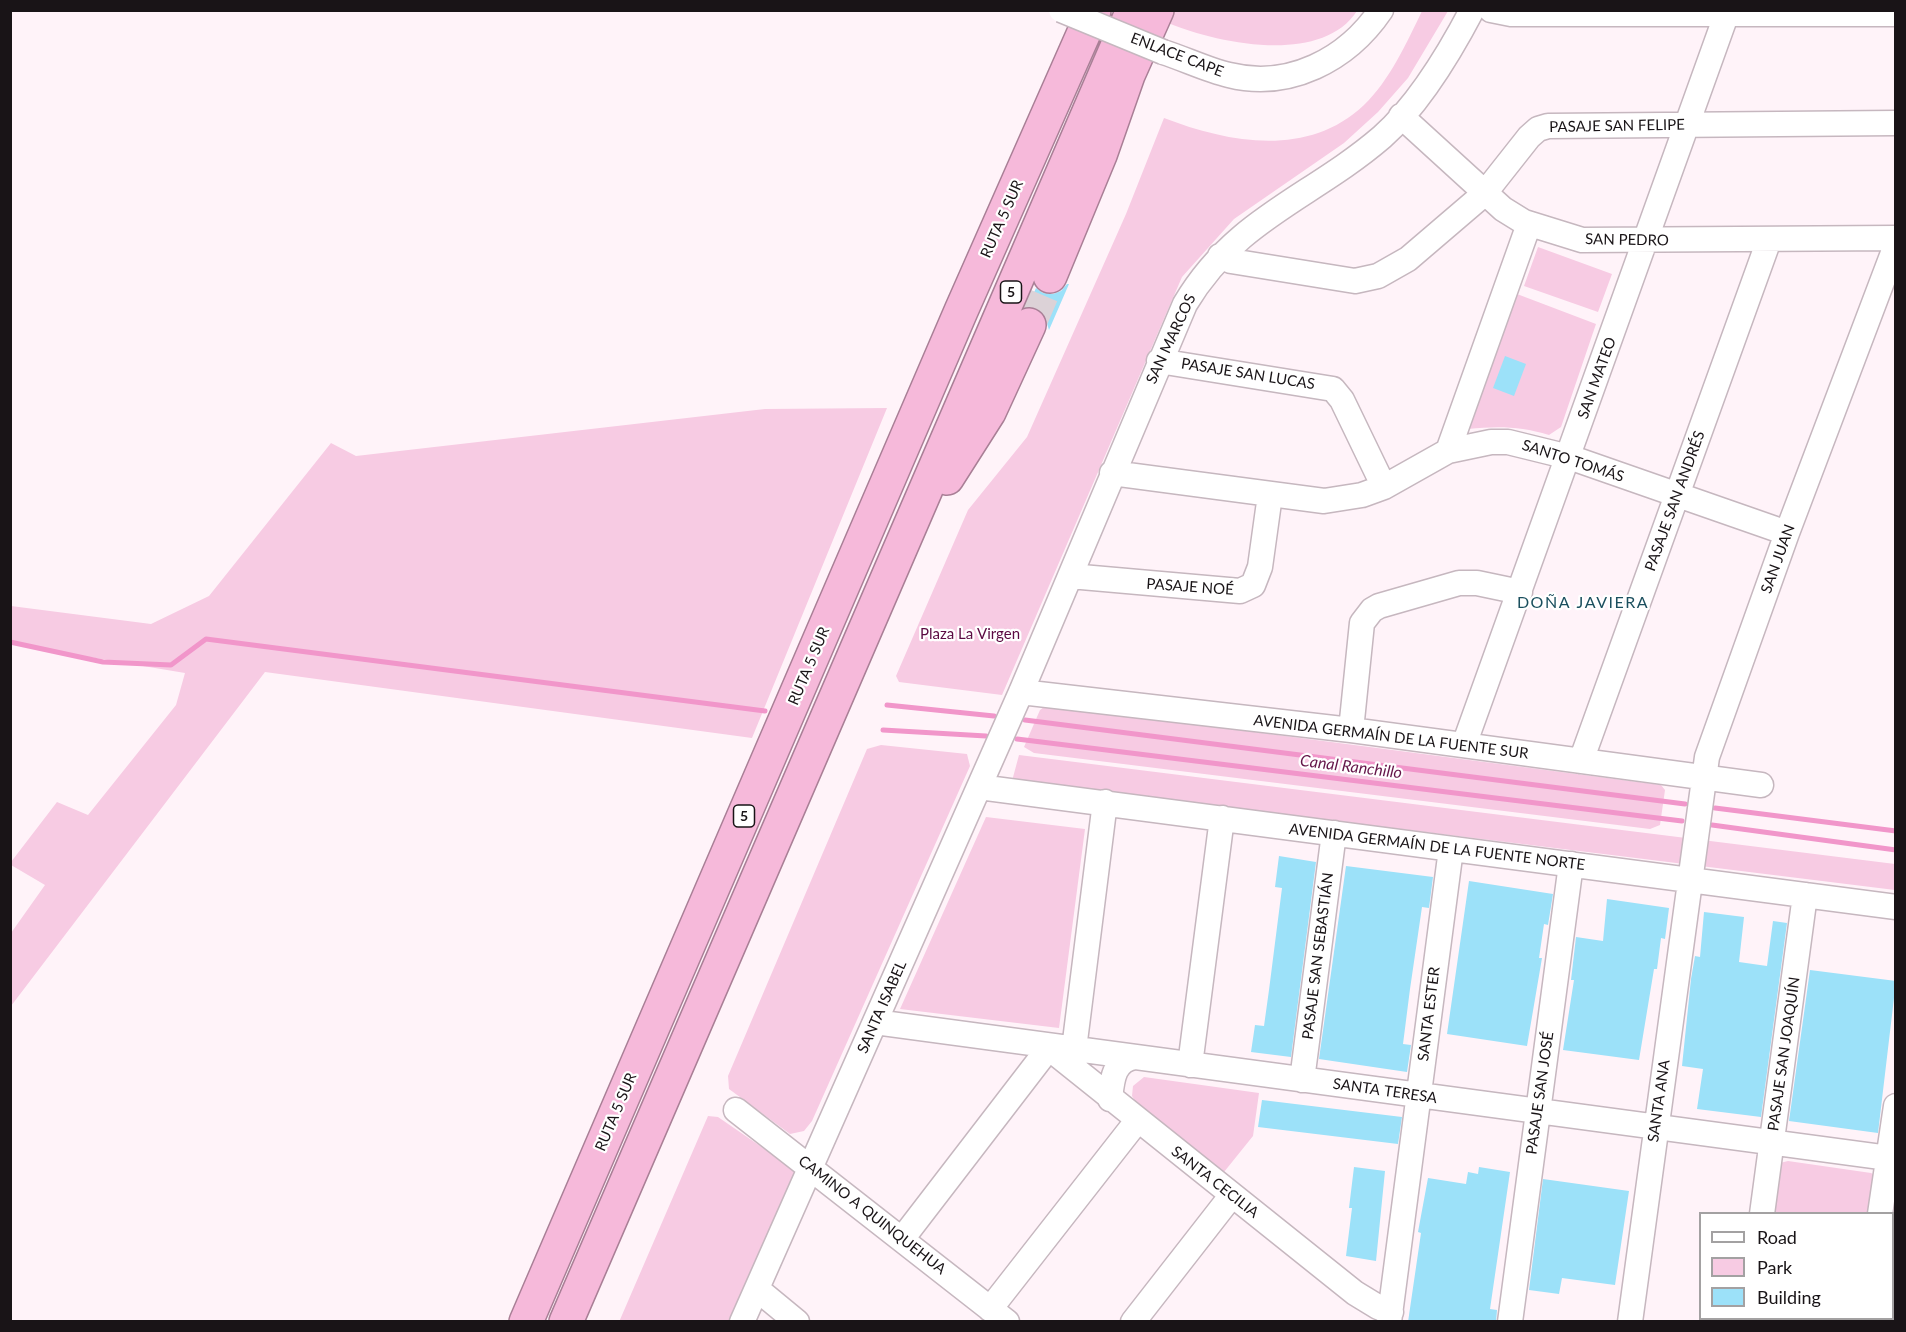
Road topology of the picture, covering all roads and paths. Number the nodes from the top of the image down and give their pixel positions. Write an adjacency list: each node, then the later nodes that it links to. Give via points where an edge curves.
1 (1061, 10): 6 (street, ENLACE CAPE, bridge, via 1228,75 1264,79 1316,67 1339,54 1360,37)
2 (1081, 10): 11 (highway)
3 (1094, 10): 11 (highway, RUTA 5 SUR / 5)
4 (1133, 10): 32 (highway, 5)
5 (1157, 10): 22 (highway)
6 (1381, 10)
7 (1472, 10): 12 (street, SAN MARCOS, via 1445,59)
8 (1491, 10): 9 (street, via 1511,14)
9 (1728, 12): 10 (street); 14 (street, SAN MATEO)
10 (1896, 14)
11 (1069, 68): 73 (highway, RUTA 5 SUR / 5)
12 (1401, 116): 15 (street, SAN PEDRO); 21 (street, SAN MARCOS, via 1380,138 1247,230)
13 (1896, 123): 14 (street, PASAJE SAN FELIPE)
14 (1688, 125): 15 (street, PASAJE SAN FELIPE, via 1538,129); 19 (street, SAN MATEO)
15 (1484, 194): 16 (street, SAN PEDRO); 21 (street, PASAJE SAN FELIPE, via 1408,259 1365,281 1242,263)
16 (1529, 224): 19 (street, SAN PEDRO, via 1582,240); 25 (street)
17 (1896, 238): 18 (street, SAN PEDRO)
18 (1769, 240): 19 (street, SAN PEDRO); 30 (street, PASAJE SAN ANDRÉS)
19 (1646, 242): 26 (street, SAN MATEO)
20 (1896, 245): 31 (street, SAN JUAN)
21 (1220, 256): 24 (street, SAN MARCOS, via 1185,304)
22 (1050, 276)
23 (1029, 325): 32 (highway, via 989,412)
24 (1159, 361): 27 (street, SAN MARCOS); 28 (street, PASAJE SAN LUCAS, via 1334,389)
25 (1448, 451): 26 (street, SANTO TOMÁS, via 1508,442); 28 (street, SANTO TOMÁS)
26 (1569, 457): 30 (street, SANTO TOMÁS); 34 (street, SAN MATEO)
27 (1113, 473): 29 (street, SANTO TOMÁS); 33 (street, SAN MARCOS)
28 (1384, 487): 29 (street, SANTO TOMÁS, via 1324,501)
29 (1270, 495): 33 (street, PASAJE NOÉ, via 1260,567 1253,585 1240,591)
30 (1677, 496): 31 (street, SANTO TOMÁS); 38 (street, PASAJE SAN ANDRÉS)
31 (1787, 533): 39 (street, SAN JUAN, via 1717,724)
32 (888, 574): 74 (highway, 5)
33 (1070, 576): 35 (street, SAN MARCOS)
34 (1520, 592): 36 (street, via 1459,583 1372,610 1362,623); 37 (street, SAN MATEO)
35 (1021, 692): 36 (street, AVENIDA GERMAÍN DE LA FUENTE SUR); 41 (street, SANTA ISABEL)
36 (1351, 730): 37 (street, AVENIDA GERMAÍN DE LA FUENTE SUR)
37 (1464, 745): 38 (street, AVENIDA GERMAÍN DE LA FUENTE SUR)
38 (1581, 761): 39 (street, AVENIDA GERMAÍN DE LA FUENTE SUR)
39 (1704, 777): 40 (street, AVENIDA GERMAÍN DE LA FUENTE SUR); 47 (street, SAN JUAN)
40 (1761, 785)
41 (979, 787): 42 (street, AVENIDA GERMAÍN DE LA FUENTE NORTE); 50 (street, SANTA ISABEL)
42 (1105, 802): 43 (street, AVENIDA GERMAÍN DE LA FUENTE NORTE); 52 (street)
43 (1222, 818): 44 (street, AVENIDA GERMAÍN DE LA FUENTE NORTE); 54 (street)
44 (1334, 833): 45 (street, AVENIDA GERMAÍN DE LA FUENTE NORTE); 55 (street, PASAJE SAN SEBASTIÁN)
45 (1451, 849): 46 (street, AVENIDA GERMAÍN DE LA FUENTE NORTE); 56 (street, SANTA ESTER)
46 (1571, 864): 47 (street, AVENIDA GERMAÍN DE LA FUENTE NORTE); 60 (street, PASAJE SAN JOSÉ)
47 (1689, 880): 48 (street, AVENIDA GERMAÍN DE LA FUENTE NORTE); 62 (street, SANTA ANA)
48 (1805, 895): 49 (street, AVENIDA GERMAÍN DE LA FUENTE NORTE); 63 (street, PASAJE SAN JOAQUÍN)
49 (1896, 907)
50 (875, 1022): 51 (street, SANTA TERESA); 65 (street, SANTA ISABEL)
51 (1046, 1047): 52 (street, SANTA TERESA); 57 (street, SANTA CECILIA); 69 (street)
52 (1074, 1049): 53 (street, SANTA TERESA)
53 (1135, 1057): 54 (street, SANTA TERESA); 57 (street, via 1127,1058 1115,1070)
54 (1190, 1065): 55 (street, SANTA TERESA)
55 (1302, 1080): 56 (street, SANTA TERESA)
56 (1419, 1095): 60 (street, SANTA TERESA); 72 (street, SANTA ESTER)
57 (1110, 1099): 61 (street, SANTA CECILIA)
58 (1896, 1106): 64 (street)
59 (736, 1110): 65 (street, CAMINO A QUINQUEHUA)
60 (1537, 1111): 62 (street, SANTA TERESA); 78 (street, PASAJE SAN JOSÉ)
61 (1137, 1121): 66 (street, SANTA CECILIA); 71 (street)
62 (1655, 1127): 63 (street, SANTA TERESA); 79 (street, SANTA ANA)
63 (1772, 1143): 64 (street, SANTA TERESA); 67 (street, PASAJE SAN JOAQUÍN)
64 (1892, 1159): 68 (street)
65 (811, 1166): 69 (street, CAMINO A QUINQUEHUA); 70 (street, SANTA ISABEL)
66 (1232, 1196): 72 (street, SANTA CECILIA); 77 (street)
67 (1762, 1212)
68 (1880, 1212)
69 (902, 1239): 71 (street, CAMINO A QUINQUEHUA)
70 (757, 1289): 75 (street, SANTA ISABEL); 76 (street)
71 (999, 1315)
72 (1390, 1317)
73 (526, 1322)
74 (566, 1322)
75 (742, 1322)
76 (797, 1322)
77 (1133, 1322)
78 (1510, 1322)
79 (1630, 1322)

